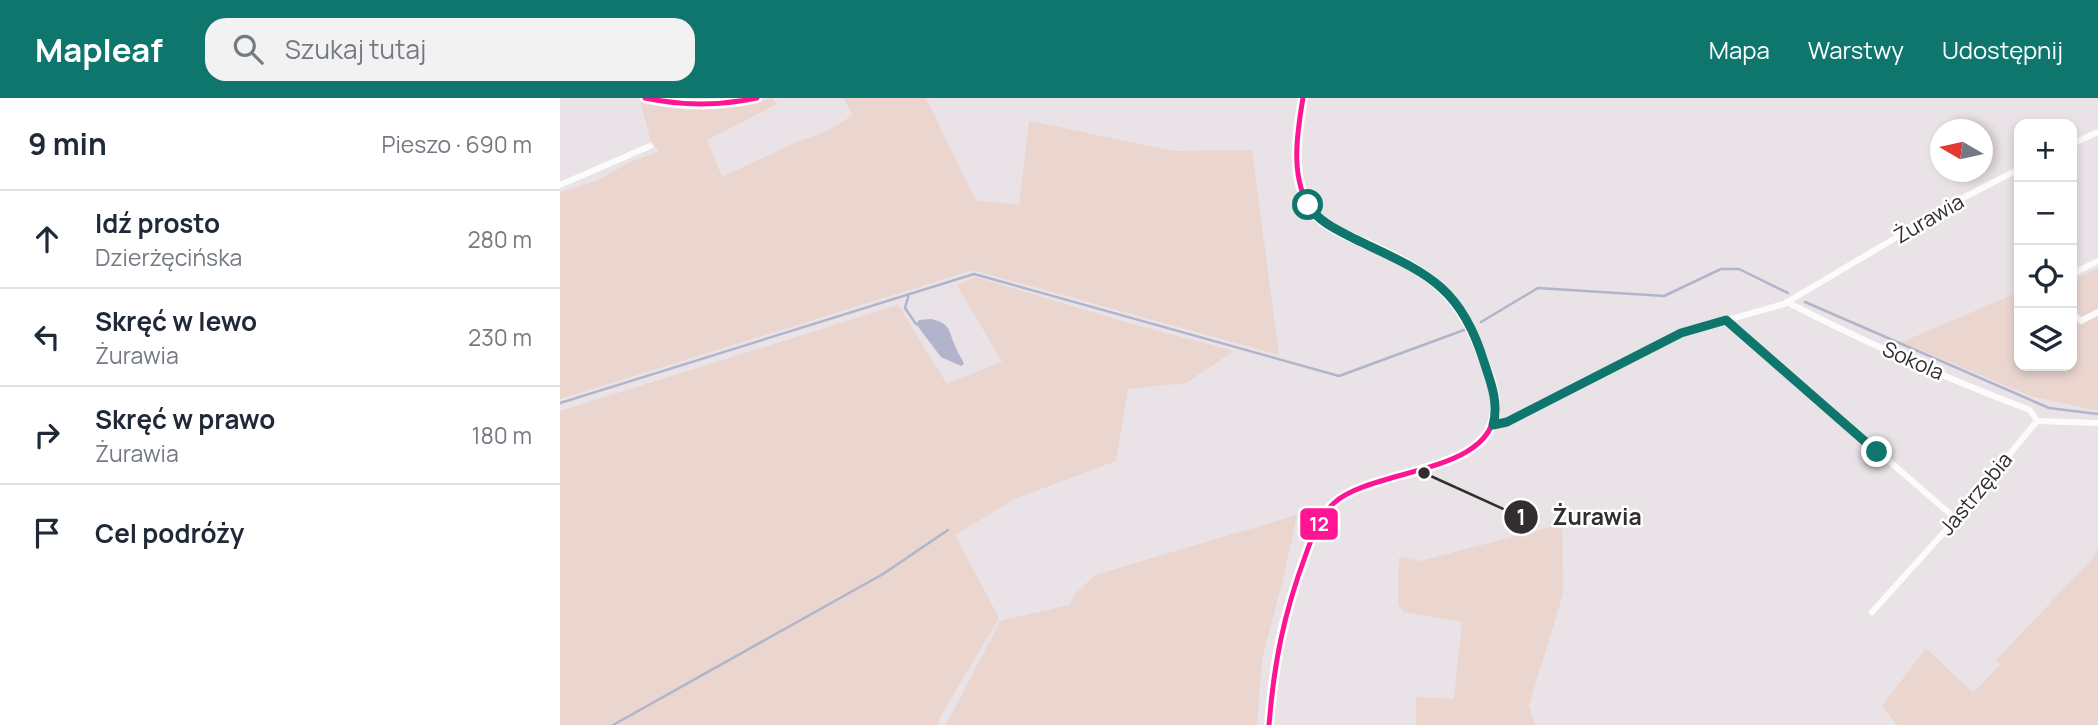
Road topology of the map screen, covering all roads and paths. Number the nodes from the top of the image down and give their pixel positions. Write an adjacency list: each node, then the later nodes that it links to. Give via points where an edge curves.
1 (645, 98): 2 (street, via 700,106)
2 (757, 98)
3 (1303, 98): 17 (street, via 1298,162 1302,190 1312,212 1325,223 1416,268 1446,290 1471,326 1493,391)
4 (2098, 132): 5 (street)
5 (2077, 142)
6 (650, 146): 8 (street)
7 (2014, 172): 11 (street, Żurawia)
8 (560, 185)
9 (2098, 261): 10 (street)
10 (2077, 272)
11 (1787, 302): 14 (street, Żurawia); 15 (street, Sokola, via 2030,410)
12 (2098, 312): 13 (street, via 2081,321)
13 (2077, 317)
14 (1726, 320): 17 (street, Żurawia, via 1681,333); 18 (street)
15 (2037, 421): 16 (street); 18 (street, Jastrzębia)
16 (2098, 423)
17 (1493, 425): 20 (street, via 1472,450 1363,486 1326,512 1312,536 1287,608 1274,666)
18 (1956, 519): 19 (street, Jastrzębia)
19 (1872, 612)
20 (1269, 725)

